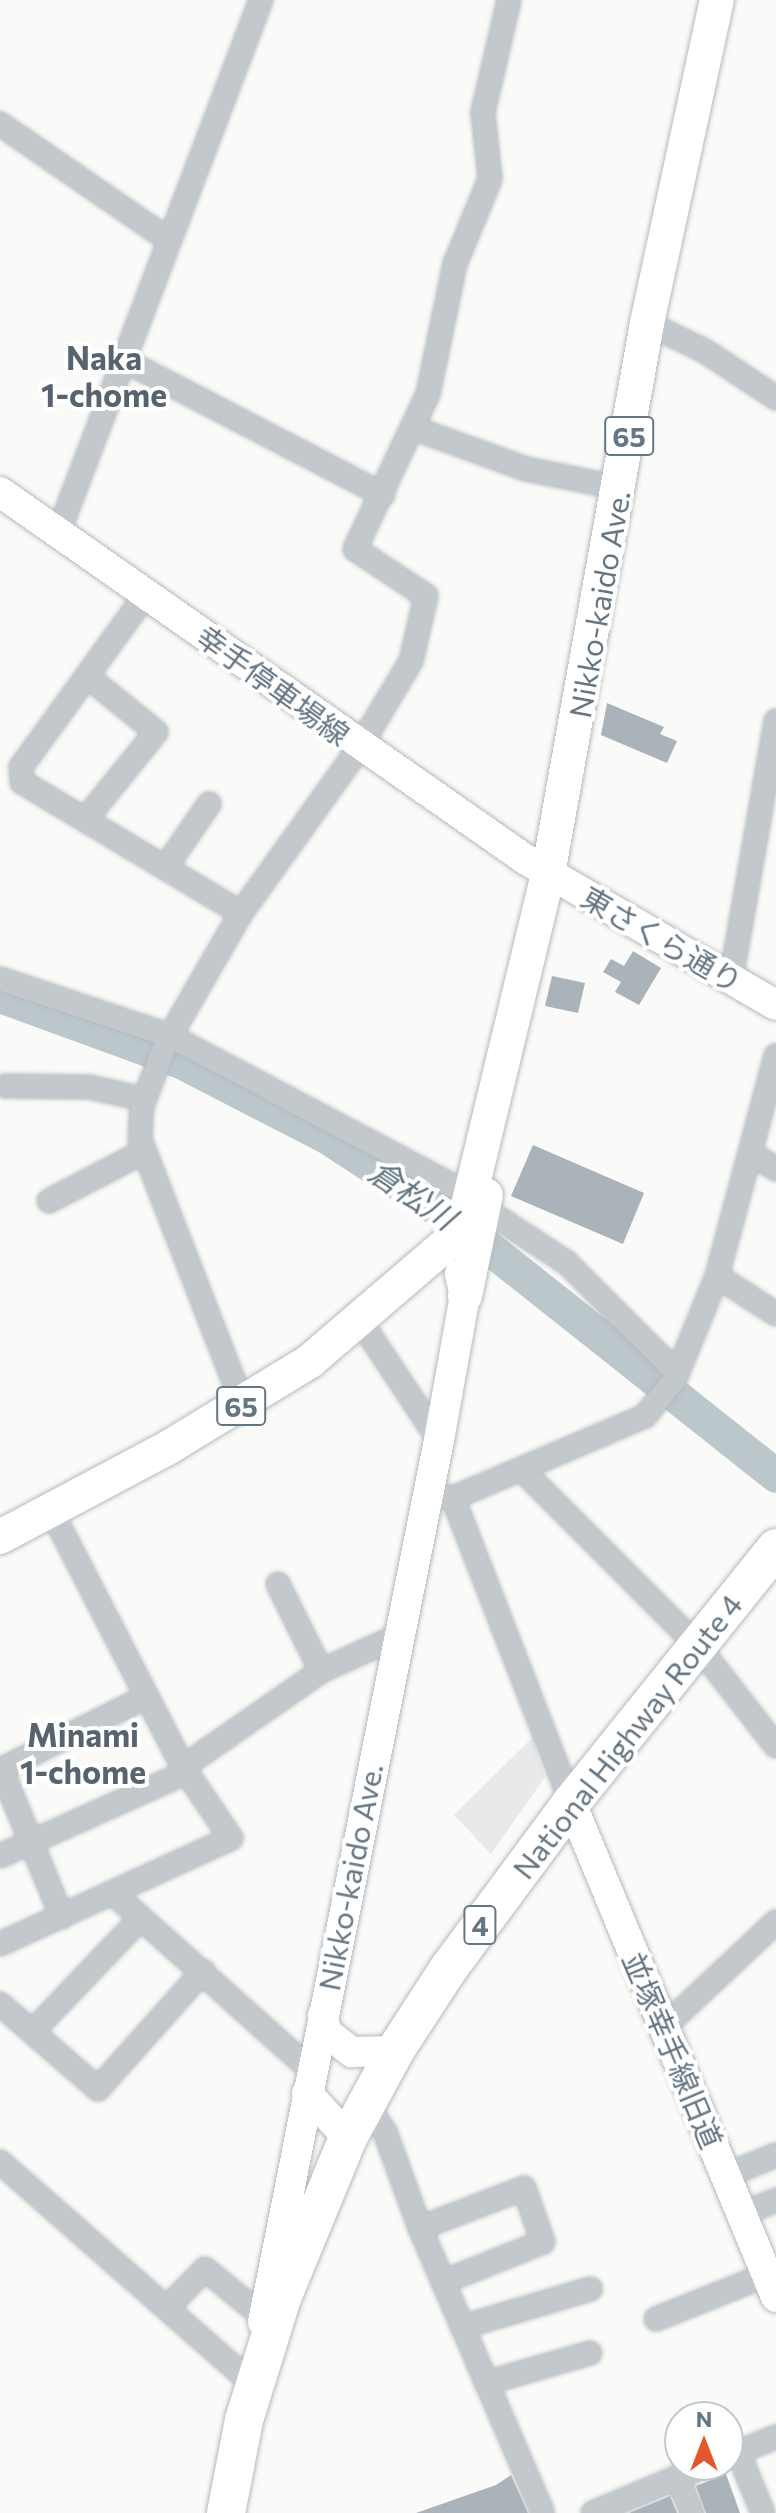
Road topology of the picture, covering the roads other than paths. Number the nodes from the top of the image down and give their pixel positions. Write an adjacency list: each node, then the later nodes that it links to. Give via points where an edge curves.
1 (261, 0): 5 (street)
2 (509, 0): 9 (street, via 483,112 490,179 455,264 428,394)
3 (717, 0): 6 (main road, Nikko-kaido Ave. / 65)
4 (0, 124): 5 (street)
5 (166, 238): 7 (street)
6 (647, 323): 8 (street, via 705,351); 10 (main road, Nikko-kaido Ave. / 65)
7 (122, 359): 12 (street); 13 (street)
8 (776, 398)
9 (413, 428): 10 (street, via 526,469); 12 (street)
10 (620, 488): 21 (main road, Nikko-kaido Ave. / 65)
11 (0, 492): 13 (street, 幸手停車場線)
12 (383, 495): 17 (street, via 355,549 426,596 411,661)
13 (59, 531): 14 (street, 幸手停車場線)
14 (147, 593): 15 (street); 17 (street, 幸手停車場線)
15 (88, 677): 19 (street, via 156,732); 19 (street, via 21,767 22,782)
16 (776, 721): 24 (street)
17 (359, 748): 21 (street, 幸手停車場線); 22 (street)
18 (209, 804): 20 (street)
19 (85, 820): 20 (street)
20 (165, 868): 22 (street)
21 (548, 874): 24 (street, 東さくら通り); 34 (main road, Nikko-kaido Ave. / 65)
22 (241, 913): 26 (street)
23 (0, 979): 26 (street)
24 (731, 979): 25 (street, 東さくら通り)
25 (776, 1005)
26 (168, 1039): 29 (street); 34 (street)
27 (776, 1056): 31 (street)
28 (6, 1086): 29 (street, via 89,1087)
29 (144, 1099): 30 (street, via 140,1139)
30 (145, 1151): 33 (street); 40 (street)
31 (752, 1154): 32 (street); 35 (street)
32 (776, 1169)
33 (49, 1201)
34 (469, 1221): 36 (main road, Nikko-kaido Ave.); 38 (main road, 65); 39 (street, via 567,1263)
35 (717, 1276): 37 (street); 39 (street)
36 (465, 1296): 41 (street, Nikko-kaido Ave.)
37 (776, 1314)
38 (361, 1322): 40 (main road, 65); 41 (street)
39 (676, 1376): 42 (street, via 645,1416)
40 (243, 1405): 44 (main road, 65)
41 (439, 1440): 43 (street, Nikko-kaido Ave.)
42 (522, 1470): 43 (street); 49 (street)
43 (441, 1495): 48 (street, Nikko-kaido Ave.); 55 (street)
44 (51, 1510): 45 (main road, 65); 51 (street)
45 (0, 1537)
46 (776, 1548): 49 (highway, National Highway Route 4 / 4)
47 (278, 1584): 50 (street)
48 (398, 1636): 50 (street); 65 (street, Nikko-kaido Ave.)
49 (697, 1645): 52 (street); 55 (highway, National Highway Route 4 / 4)
50 (321, 1671): 54 (street)
51 (146, 1697): 53 (street); 54 (street)
52 (776, 1746)
53 (1, 1769): 56 (street)
54 (185, 1769): 56 (street); 58 (street, via 231,1838)
55 (571, 1803): 66 (street, 並塚幸手線旧道); 68 (highway, National Highway Route 4 / 4)
56 (31, 1841): 57 (street); 59 (street)
57 (0, 1856)
58 (114, 1894): 59 (street); 60 (street)
59 (62, 1917): 62 (street)
60 (141, 1918): 63 (street); 67 (street)
61 (776, 1922): 66 (street)
62 (0, 1944)
63 (203, 1971): 67 (street, via 98,2089); 69 (street)
64 (0, 2004): 67 (street)
65 (323, 2015): 68 (street, via 326,2032 352,2052); 69 (street, Nikko-kaido Ave.)
66 (663, 2028): 74 (street, 並塚幸手線旧道)
67 (33, 2031)
68 (395, 2051): 70 (highway, National Highway Route 4 / 4)
69 (309, 2082): 71 (street); 84 (street, Nikko-kaido Ave.)
70 (366, 2103): 71 (highway, National Highway Route 4 / 4); 77 (street, via 385,2132)
71 (348, 2138): 84 (highway, National Highway Route 4 / 4)
72 (776, 2155): 74 (street)
73 (0, 2162): 81 (street)
74 (725, 2176): 76 (street, 並塚幸手線旧道)
75 (776, 2200): 76 (street)
76 (742, 2214): 79 (street, 並塚幸手線旧道)
77 (420, 2228): 78 (street); 78 (street, via 524,2188 543,2242)
78 (443, 2282): 83 (street)
79 (771, 2286): 82 (street)
80 (590, 2289): 83 (street)
81 (167, 2308): 84 (street); 84 (street, via 205,2269)
82 (656, 2319)
83 (462, 2327): 86 (street)
84 (260, 2351): 92 (highway, Nikko-kaido Ave. / 4)
85 (590, 2353): 86 (street)
86 (486, 2383): 93 (street)
87 (776, 2437): 88 (street)
88 (744, 2450)
89 (744, 2476): 96 (street)
90 (668, 2481): 94 (street)
91 (679, 2481): 95 (street)
92 (226, 2513)
93 (543, 2513)
94 (593, 2513)
95 (692, 2513)
96 (763, 2513)

